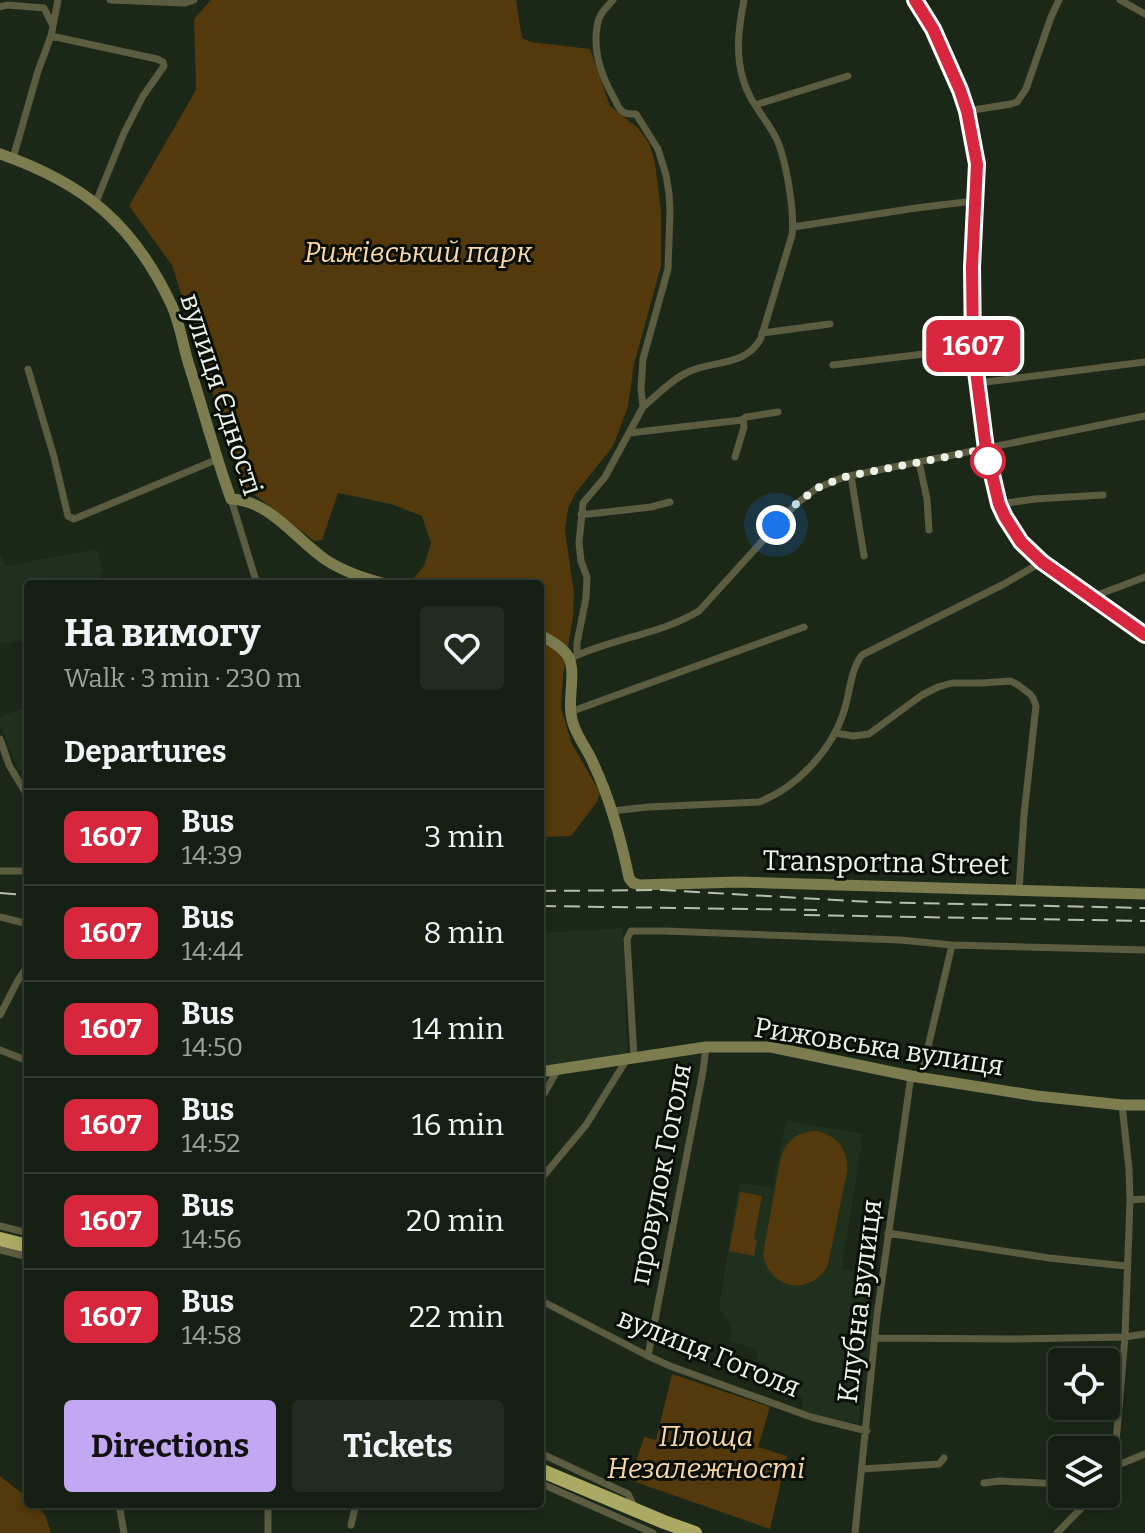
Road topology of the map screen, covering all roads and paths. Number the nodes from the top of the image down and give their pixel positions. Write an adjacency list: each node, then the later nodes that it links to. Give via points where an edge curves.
1 (58, 0): 11 (street)
2 (110, 0): 3 (street)
3 (194, 0)
4 (613, 0): 28 (street, via 597,26 601,73 621,110 636,114 654,141 669,193 670,253 643,359)
5 (744, 0): 14 (street, via 740,67)
6 (915, 0): 15 (street)
7 (1059, 0): 15 (street, via 1021,97 1011,104)
8 (1120, 0): 10 (street)
9 (0, 7): 11 (street, via 44,8)
10 (1145, 14)
11 (53, 26): 12 (street)
12 (51, 36): 17 (street); 19 (street, via 163,62 124,133)
13 (848, 76): 14 (street)
14 (755, 105): 20 (street, via 782,154)
15 (967, 111): 18 (street, via 977,164)
16 (0, 154): 17 (street, вулиця Єдності)
17 (13, 158): 19 (street, вулиця Єдності)
18 (974, 201): 20 (street); 23 (street)
19 (96, 202): 35 (street, вулиця Єдності, via 139,246 173,308)
20 (793, 227): 22 (street)
21 (830, 324): 22 (street)
22 (762, 333): 28 (street, via 745,356 689,372)
23 (973, 348): 25 (street); 27 (street)
24 (1145, 362): 27 (street)
25 (833, 365)
26 (28, 369): 35 (street, via 71,519)
27 (978, 383): 33 (street)
28 (643, 407): 32 (street)
29 (778, 412): 31 (street)
30 (1145, 416): 33 (street)
31 (743, 419): 32 (street); 34 (street)
32 (629, 433): 42 (street)
33 (986, 449): 36 (street); 41 (street)
34 (735, 457)
35 (218, 459): 39 (street, вулиця Єдності)
36 (919, 462): 37 (street); 43 (street)
37 (851, 476): 44 (street); 53 (street, via 817,488 796,504 699,611)
38 (1103, 495): 41 (street)
39 (231, 499): 47 (street, вулиця Єдності); 48 (street, via 254,503 319,554)
40 (670, 502): 42 (street)
41 (999, 504): 45 (street, via 1021,542)
42 (581, 514): 53 (street, via 586,598)
43 (929, 530)
44 (864, 556)
45 (1042, 562): 49 (street); 55 (street, via 862,655)
46 (1145, 577): 49 (street)
47 (256, 580)
48 (374, 580)
49 (1092, 597): 51 (street)
50 (804, 627): 54 (street)
51 (1145, 635)
52 (544, 637): 53 (street)
53 (573, 657): 54 (street)
54 (570, 712): 58 (street)
55 (835, 733): 58 (street, via 802,774 759,802); 61 (street, via 869,734 944,684 1011,681 1024,689 1036,706)
56 (0, 739): 57 (street)
57 (24, 790)
58 (612, 811): 61 (street, Transportna Street, via 629,878 640,885 738,882)
59 (0, 871): 60 (street)
60 (24, 871)
61 (1019, 890): 62 (street, Transportna Street)
62 (1145, 894)
63 (0, 917): 64 (street)
64 (24, 923)
65 (952, 945): 66 (street); 71 (street, via 631,931); 75 (street, Клубна вулиця)
66 (1145, 950)
67 (24, 972): 68 (street)
68 (0, 1015)
69 (706, 1047): 71 (street, Рижовська вулиця); 75 (street, Рижовська вулиця, via 771,1047); 94 (street, провулок Гоголя)
70 (0, 1050): 72 (street)
71 (630, 1058): 73 (street, Рижовська вулиця); 79 (street, via 586,1125)
72 (24, 1059)
73 (558, 1069): 74 (street, Рижовська вулиця); 76 (street)
74 (544, 1071)
75 (916, 1076): 77 (street, Рижовська вулиця); 84 (street, Клубна вулиця)
76 (544, 1094)
77 (1122, 1105): 78 (street, Рижовська вулиця); 81 (street)
78 (1145, 1105)
79 (544, 1175)
80 (1145, 1199): 81 (street)
81 (1130, 1200): 89 (street)
82 (0, 1226): 83 (street)
83 (24, 1232)
84 (888, 1233): 89 (street); 93 (street, Клубна вулиця)
85 (0, 1239): 86 (highway)
86 (24, 1245)
87 (0, 1250): 88 (street)
88 (24, 1256)
89 (1126, 1266): 92 (street)
90 (544, 1302): 94 (street, вулиця Гоголя)
91 (1145, 1334): 92 (street)
92 (1125, 1337): 93 (street); 96 (street)
93 (875, 1338): 95 (street, Клубна вулиця)
94 (648, 1356): 95 (street, вулиця Гоголя, via 811,1417)
95 (867, 1431): 101 (street, Клубна вулиця)
96 (1116, 1436)
97 (1145, 1454): 100 (street)
98 (544, 1455): 110 (street, via 628,1494)
99 (944, 1458): 101 (street, via 939,1464)
100 (1120, 1464)
101 (863, 1469): 116 (street, Клубна вулиця)
102 (544, 1472): 110 (highway)
103 (984, 1483): 104 (street)
104 (1048, 1483)
105 (544, 1485): 114 (street)
106 (120, 1508): 112 (street)
107 (268, 1508): 113 (street)
108 (355, 1508): 111 (street)
109 (1081, 1508): 117 (street)
110 (636, 1510): 115 (highway)
111 (351, 1525)
112 (124, 1533)
113 (268, 1533)
114 (653, 1533)
115 (695, 1533)
116 (855, 1533)
117 (1057, 1533)

